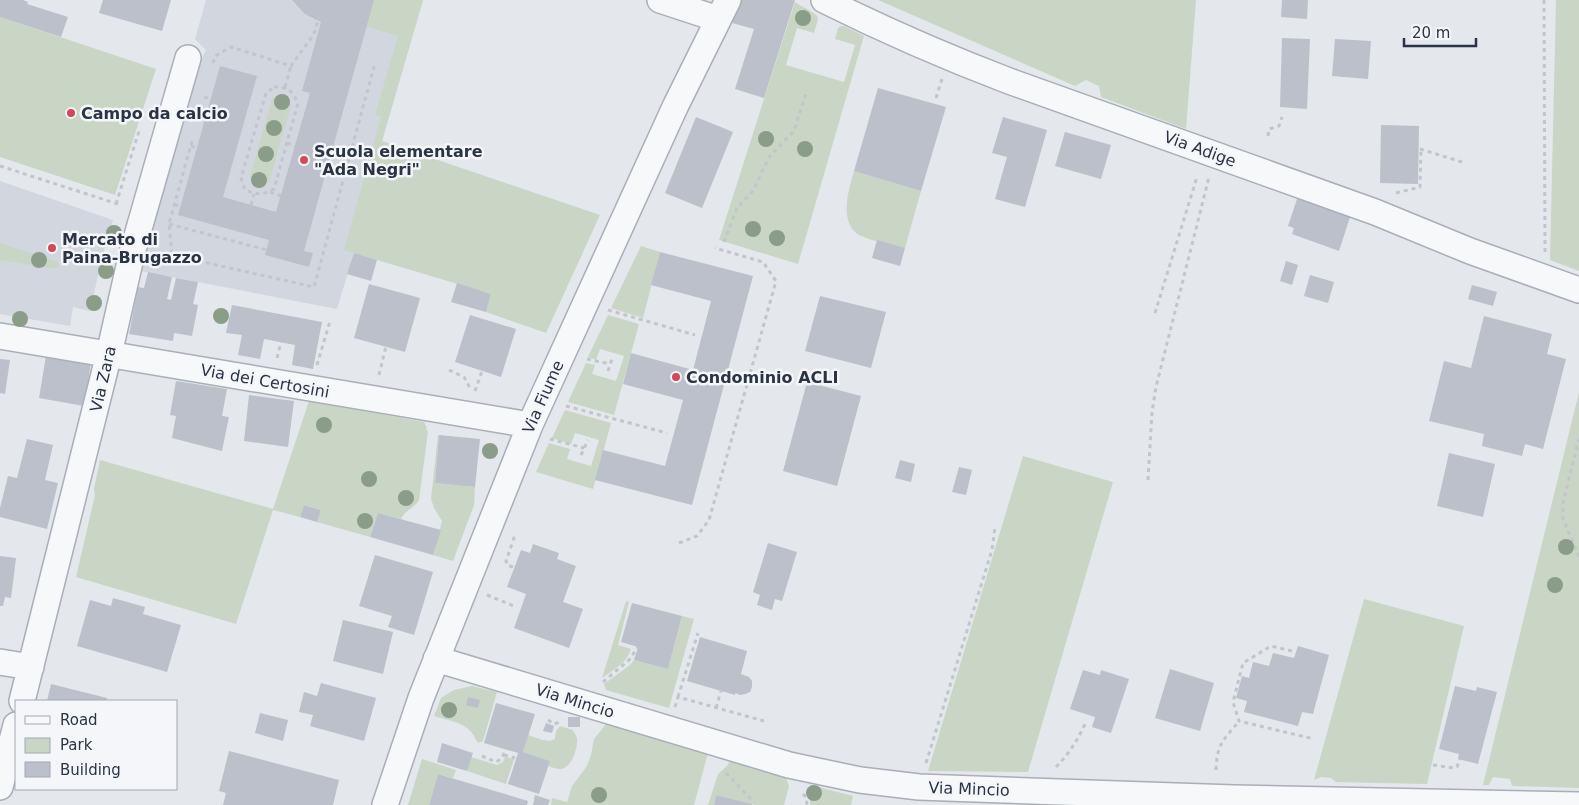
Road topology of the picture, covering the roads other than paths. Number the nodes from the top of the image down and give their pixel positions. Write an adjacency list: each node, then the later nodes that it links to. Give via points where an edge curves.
1 (660, 0): 3 (street)
2 (824, 0): 5 (street, Via Adige, via 992,75 1374,212)
3 (723, 10): 8 (street, Via Fiume, via 675,107)
4 (188, 58): 7 (street, Via Zara, via 132,253)
5 (1579, 290)
6 (0, 336): 7 (street, Via dei Certosini)
7 (109, 354): 8 (street, Via dei Certosini); 11 (street, Via Zara)
8 (538, 432): 9 (street, Via Fiume)
9 (436, 659): 15 (street, Via Fiume); 16 (street, Via Mincio, via 789,766 918,787)
10 (0, 662): 11 (street)
11 (31, 667): 12 (street, Via Zara)
12 (22, 700)
13 (15, 729): 14 (street)
14 (0, 787)
15 (385, 805)
16 (1579, 805)

